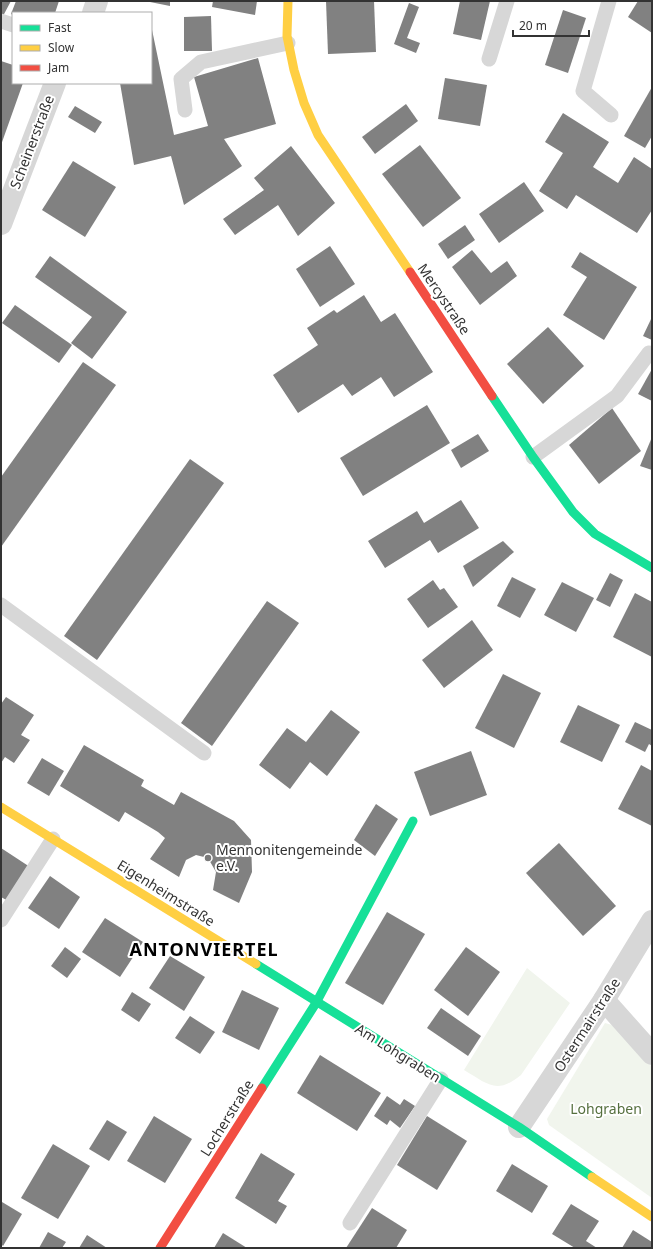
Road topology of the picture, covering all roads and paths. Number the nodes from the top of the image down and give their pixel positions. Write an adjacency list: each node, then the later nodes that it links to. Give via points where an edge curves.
1 (97, 1): 5 (street)
2 (288, 1): 8 (street, Mercystraße)
3 (507, 1): 9 (lane)
4 (609, 1): 12 (lane, via 583,91)
5 (93, 12)
6 (1, 21): 7 (lane)
7 (12, 25)
8 (288, 43): 11 (lane, via 201,62 181,79); 15 (street, Mercystraße, via 302,101 318,135)
9 (489, 59)
10 (55, 84): 13 (street, Scheinerstraße)
11 (184, 110)
12 (611, 116)
13 (1, 224)
14 (649, 353): 15 (lane, via 617,396)
15 (533, 457): 16 (street, Mercystraße, via 573,512 595,534)
16 (652, 568)
17 (1, 604): 18 (lane)
18 (204, 753)
19 (1, 807): 21 (street, Eigenheimstraße)
20 (413, 821): 25 (street)
21 (53, 839): 22 (lane); 25 (street, Eigenheimstraße)
22 (1, 920)
23 (652, 921): 24 (street, Ostermairstraße)
24 (604, 1000): 26 (street); 28 (street, Ostermairstraße)
25 (316, 1003): 27 (street, Am Lohgraben); 31 (street, Locherstraße)
26 (652, 1054)
27 (441, 1079): 28 (street, Am Lohgraben); 30 (lane)
28 (519, 1127): 29 (street, Am Lohgraben)
29 (652, 1217)
30 (350, 1223)
31 (160, 1248)

